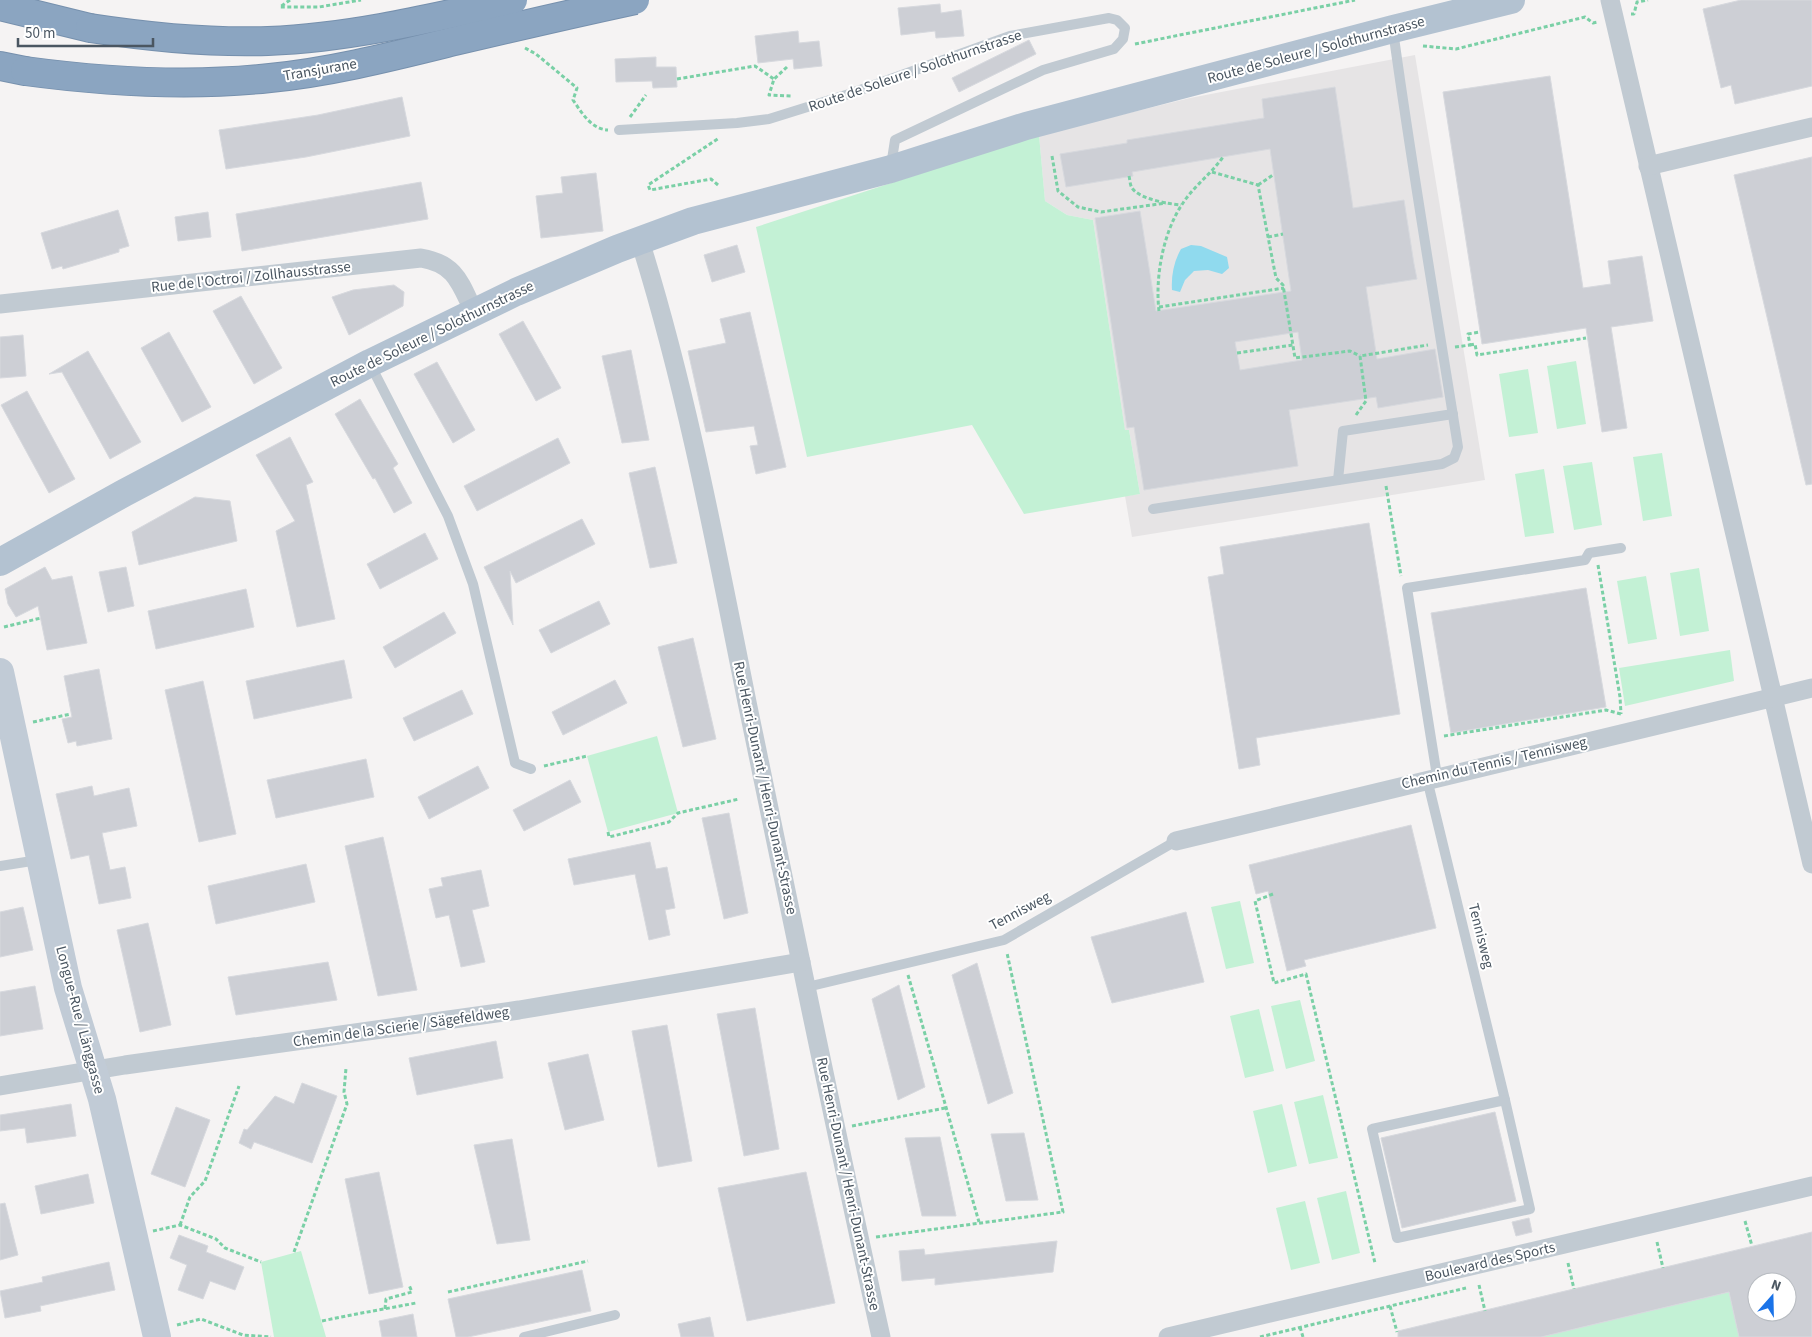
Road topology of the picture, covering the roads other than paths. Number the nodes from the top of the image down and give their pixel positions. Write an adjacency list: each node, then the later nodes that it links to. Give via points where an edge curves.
1 (513, 0): 4 (highway, bridge, via 399,24 269,41 152,36 90,28)
2 (635, 0): 7 (highway, Transjurane, bridge, via 367,62 270,78 154,83 98,80)
3 (1511, 0): 6 (main road, Route de Soleure / Solothurnstrasse)
4 (0, 6)
5 (1612, 9): 10 (street)
6 (1394, 40): 11 (main road, Route de Soleure / Solothurnstrasse, via 1026,126); 16 (lane)
7 (13, 69)
8 (1812, 127): 10 (street)
9 (619, 130): 11 (lane, Route de Soleure / Solothurnstrasse, via 737,124 769,119 850,94 1010,36 1109,18 1125,28 1123,39 1114,49 1043,70 895,140)
10 (1648, 166): 23 (street)
11 (891, 169): 12 (main road, Route de Soleure / Solothurnstrasse, via 693,221)
12 (640, 240): 14 (main road, Route de Soleure / Solothurnstrasse); 30 (street, Rue Henri-Dunant / Henri-Dunant-Strasse, via 672,348)
13 (0, 304): 14 (street, Rue de l'Octroi / Zollhausstrasse, via 421,258 452,270)
14 (474, 312): 15 (main road, Route de Soleure / Solothurnstrasse)
15 (370, 363): 20 (main road, Route de Soleure / Solothurnstrasse); 24 (lane, via 448,516 473,584 515,763)
16 (1453, 414): 17 (lane, via 1343,431); 17 (lane, via 1458,447 1454,458 1442,464)
17 (1338, 480): 18 (lane)
18 (1153, 509)
19 (1621, 548): 25 (lane, Tennisweg, via 1589,554 1585,560 1407,588 1431,738)
20 (0, 562)
21 (0, 672): 27 (street, Longue-Rue / Länggasse)
22 (1812, 688): 23 (street, Chemin du Tennis / Tennisweg)
23 (1773, 697): 25 (street, Chemin du Tennis / Tennisweg); 28 (street)
24 (531, 769)
25 (1432, 778): 26 (street, Chemin du Tennis / Tennisweg); 34 (lane, Tennisweg)
26 (1176, 841): 31 (lane, Tennisweg, via 1004,940)
27 (41, 860): 29 (lane); 32 (street, Longue-Rue / Länggasse, via 68,988)
28 (1812, 864)
29 (0, 866)
30 (801, 962): 31 (street, Rue Henri-Dunant / Henri-Dunant-Strasse); 32 (street, Chemin de la Scierie / Sägefeldweg, via 519,1010)
31 (807, 987): 39 (street, Rue Henri-Dunant / Henri-Dunant-Strasse)
32 (94, 1071): 33 (street, Chemin de la Scierie / Sägefeldweg); 37 (street, Longue-Rue / Länggasse)
33 (0, 1086)
34 (1505, 1100): 34 (lane, Tennisweg, via 1530,1209 1396,1238 1372,1129)
35 (1812, 1186): 40 (street, Boulevard des Sports)
36 (615, 1316): 38 (lane)
37 (163, 1332)
38 (524, 1337)
39 (881, 1337)
40 (1168, 1337)

